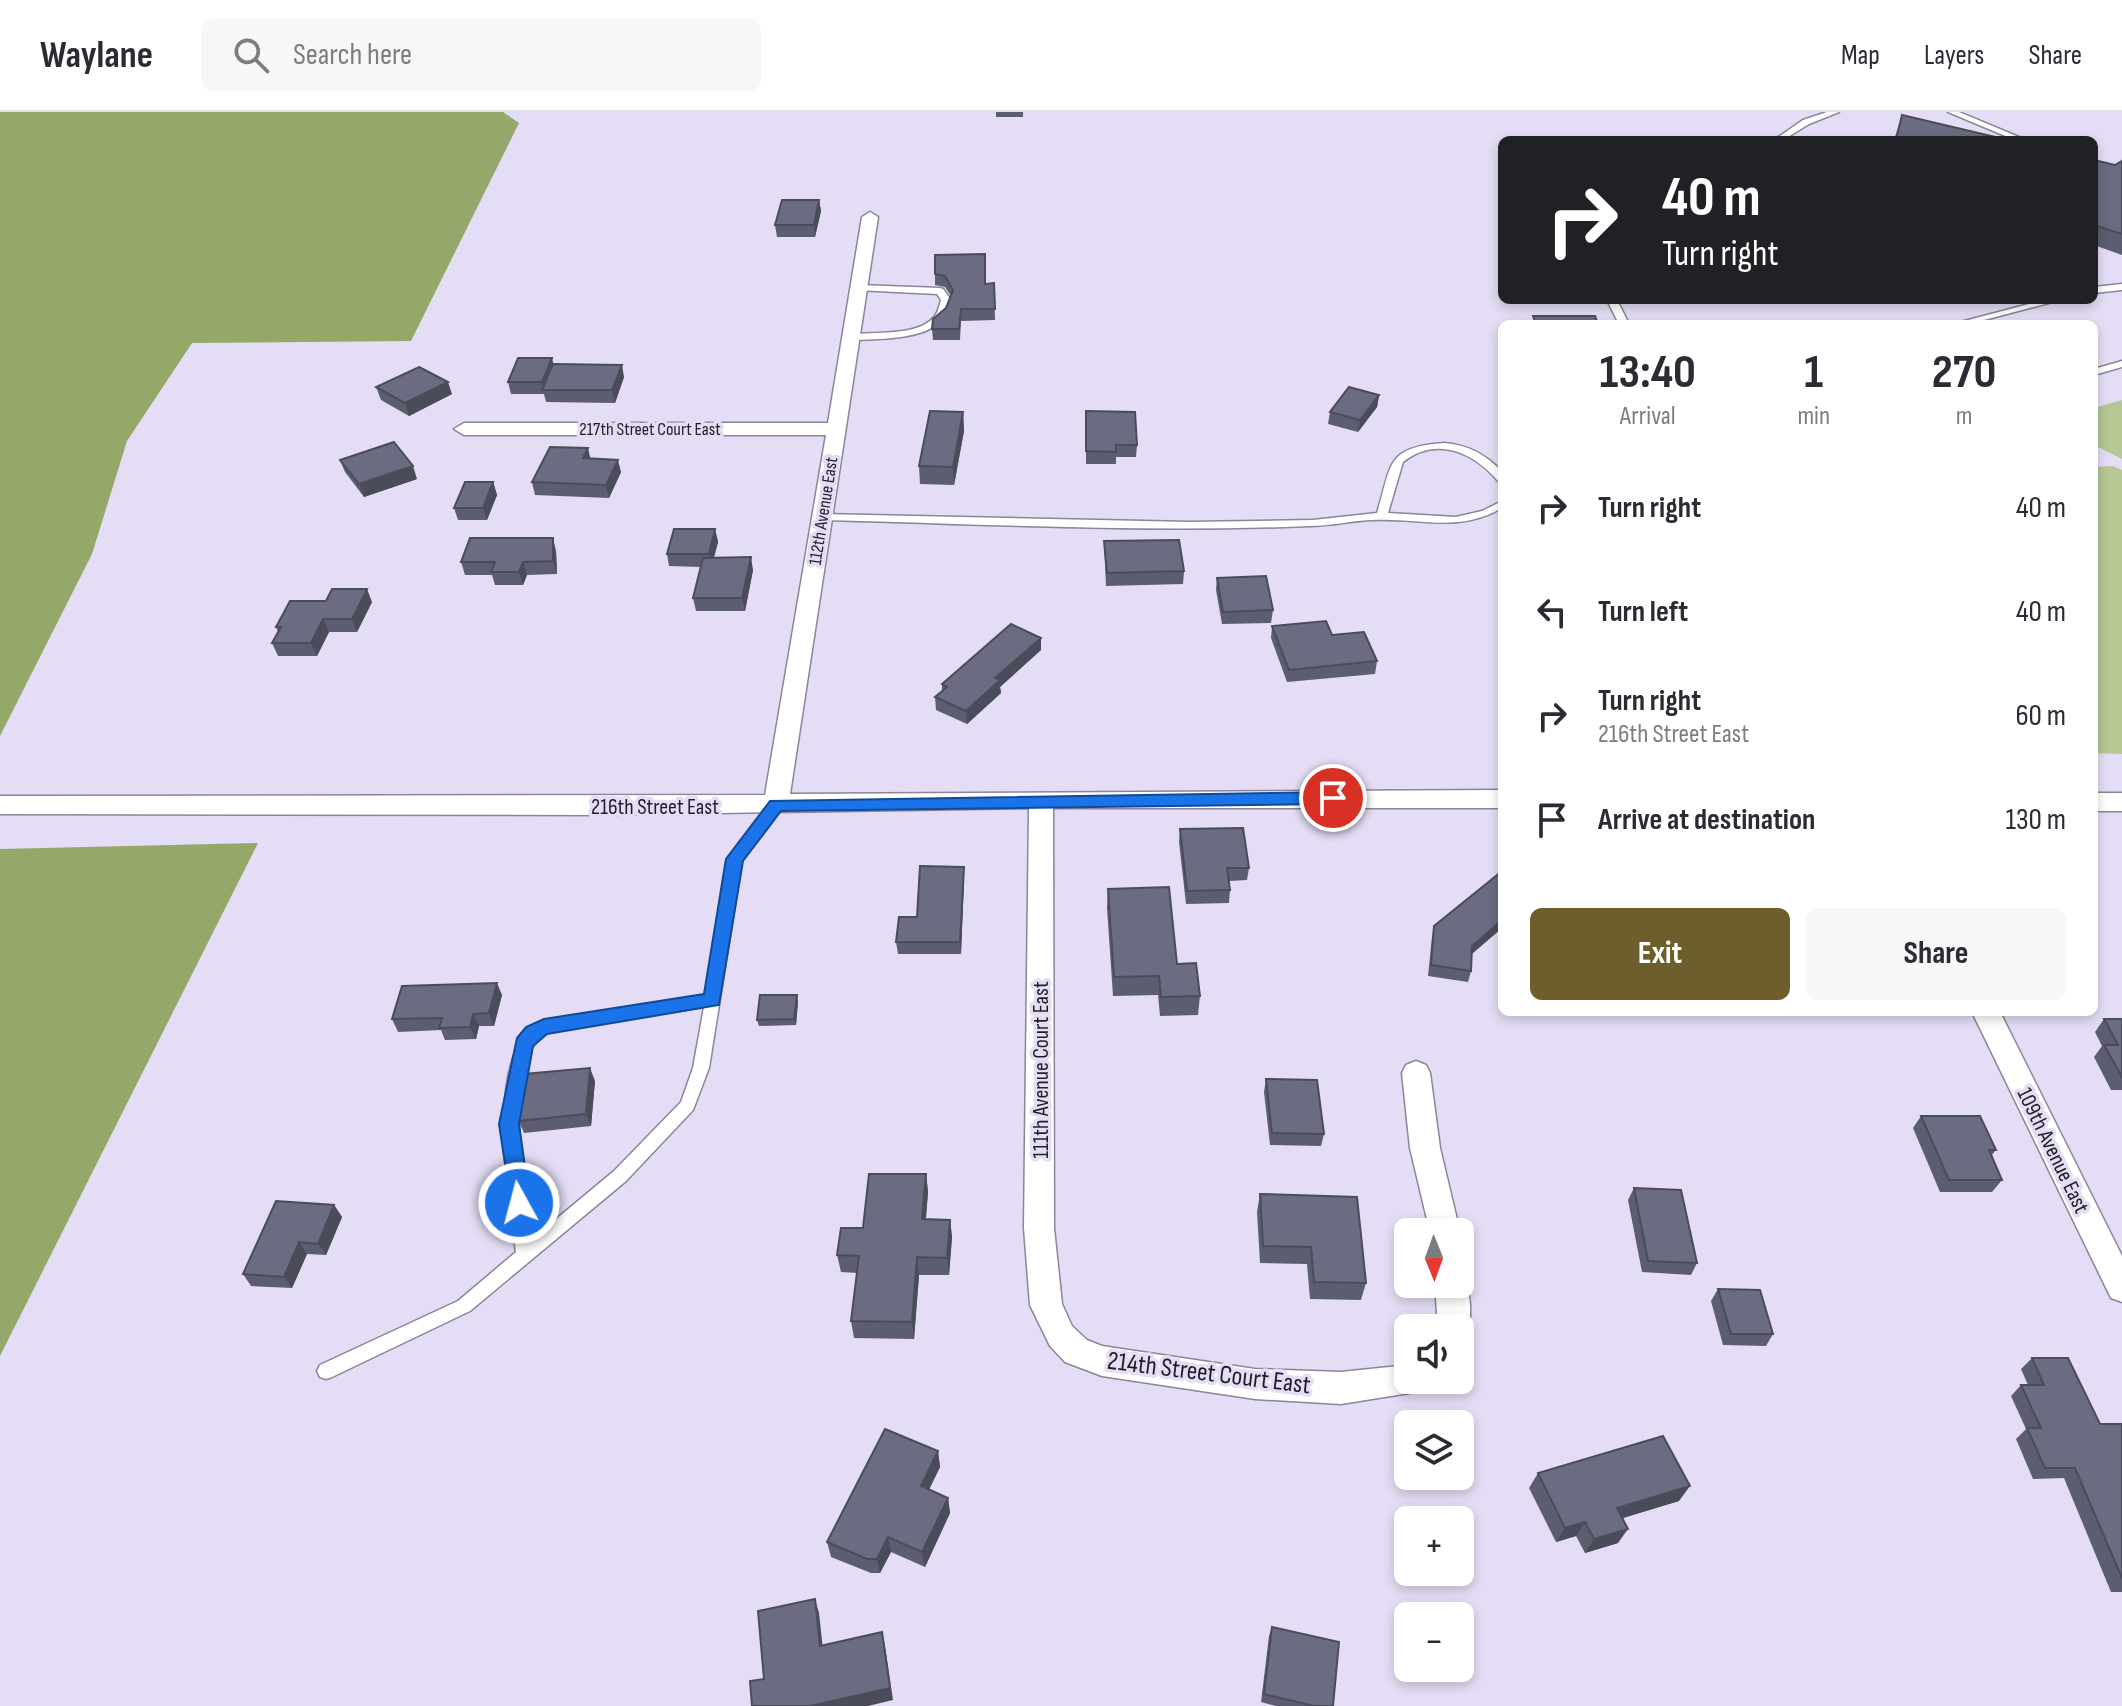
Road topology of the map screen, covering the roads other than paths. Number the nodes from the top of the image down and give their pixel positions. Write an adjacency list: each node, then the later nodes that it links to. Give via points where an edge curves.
1 (1835, 112): 3 (lane)
2 (1952, 112): 4 (lane)
3 (1784, 136)
4 (2012, 136)
5 (870, 217): 7 (street, 112th Avenue East)
6 (2122, 287): 8 (lane)
7 (859, 288): 11 (street, 112th Avenue East); 11 (lane, via 940,291 946,300 939,319 925,327)
8 (2098, 290)
9 (2039, 304): 10 (lane)
10 (1974, 320)
11 (852, 337): 15 (street, 112th Avenue East)
12 (2122, 364): 13 (lane)
13 (2098, 371)
14 (464, 429): 15 (street, 217th Street Court East)
15 (836, 429): 19 (street, 112th Avenue East)
16 (1498, 475): 18 (lane, via 1476,453 1460,447 1430,447 1402,456)
17 (1498, 507): 18 (lane, via 1482,518 1448,522)
18 (1382, 515): 19 (lane, via 1316,523 1213,524)
19 (822, 517): 25 (street, 112th Avenue East)
20 (1041, 799): 21 (street, 216th Street East); 25 (street, 216th Street East); 32 (street, 111th Avenue Court East, via 1039,1228 1046,1305)
21 (1498, 799)
22 (2098, 802): 23 (street)
23 (2122, 802)
24 (0, 805): 25 (street, 216th Street East)
25 (776, 805): 26 (lane, via 735,859)
26 (712, 1000): 30 (lane, via 701,1068 688,1105 620,1176); 30 (lane, via 544,1027 524,1043 509,1124)
27 (1988, 1016): 31 (street, 109th Avenue East)
28 (1416, 1073): 29 (street, via 1425,1148)
29 (1442, 1218)
30 (525, 1256): 33 (lane, via 464,1306)
31 (2122, 1288)
32 (1061, 1336): 34 (street, 214th Street Court East, via 1076,1351 1102,1361 1255,1384 1341,1388)
33 (326, 1371)
34 (1394, 1382)

